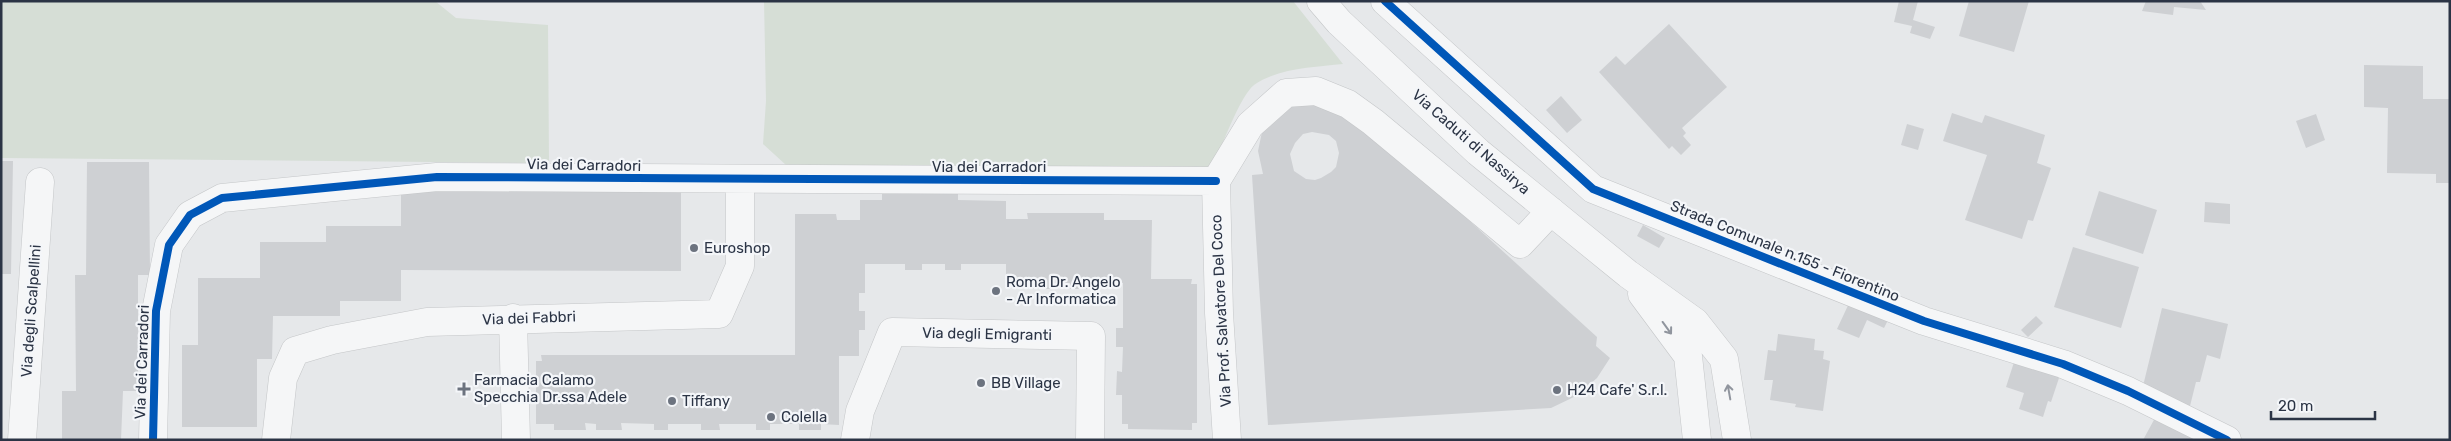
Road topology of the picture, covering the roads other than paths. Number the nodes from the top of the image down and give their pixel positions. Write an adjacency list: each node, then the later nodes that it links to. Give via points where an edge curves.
1 (1321, 1): 6 (street, Via Caduti di Nassirya, via 1339,22 1478,152)
2 (1385, 1): 18 (street, Strada Comunale n.155 - Fiorentino, via 1593,189 1924,322 2063,364 2128,391)
3 (740, 180): 5 (street, Via dei Carradori); 8 (street, Via dei Fabbri, via 740,266 719,314); 11 (street, Via dei Carradori, via 437,177 222,198 190,215 169,245 156,311)
4 (40, 182): 10 (street, Via degli Scalpellini)
5 (1216, 182): 6 (street, via 1250,125 1286,93 1316,91 1348,104 1373,122 1520,244); 15 (street, Via Prof. Salvatore Del Coco)
6 (1551, 212): 7 (street, Via Caduti di Nassirya)
7 (1628, 274): 16 (street, Via Caduti di Nassirya, one-way to 16, via 1688,356); 17 (street, Via Caduti di Nassirya, one-way to 7, via 1724,359 1695,322)
8 (513, 318): 9 (street); 12 (street, Via dei Fabbri, via 427,322 332,340 295,352 283,378)
9 (509, 439)
10 (22, 440)
11 (153, 440)
12 (276, 440)
13 (855, 440): 14 (street, Via degli Emigranti, via 860,411 892,332 1091,336)
14 (1090, 440)
15 (1227, 440)
16 (1697, 440)
17 (1737, 440)
18 (2227, 440)

